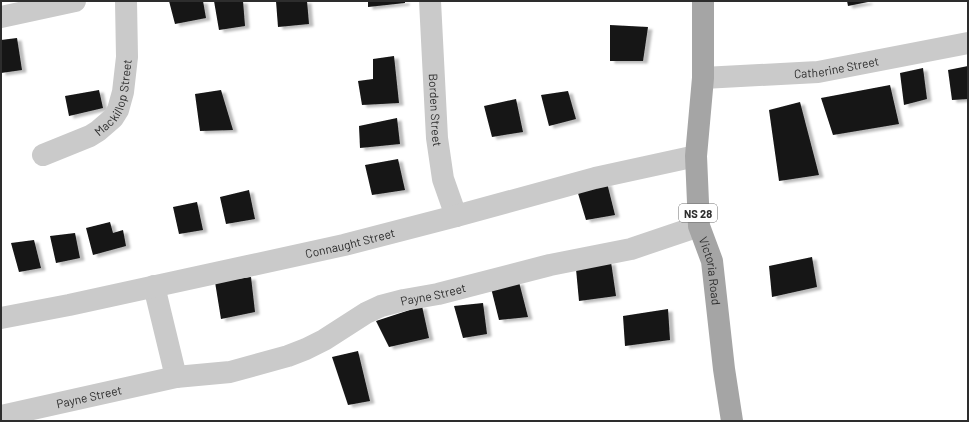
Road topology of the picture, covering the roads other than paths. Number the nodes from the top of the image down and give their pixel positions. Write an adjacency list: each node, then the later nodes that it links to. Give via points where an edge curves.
1 (75, 1): 5 (street)
2 (126, 1): 8 (street, Mackillop Street, via 127,57 118,110 113,118 94,134)
3 (430, 1): 10 (street, Borden Street, via 437,138 443,179)
4 (703, 1): 7 (main road, Victoria Road / NS 28)
5 (1, 17)
6 (968, 43): 7 (street, Catherine Street, via 818,72)
7 (703, 78): 9 (main road, Victoria Road / NS 28)
8 (43, 156)
9 (696, 156): 10 (street, Connaught Street, via 595,178); 11 (main road, Victoria Road / NS 28)
10 (456, 216): 12 (street, Connaught Street, via 344,245)
11 (699, 226): 14 (street, Payne Street, via 631,250 550,265 388,304 366,313 324,340 288,356 230,372); 16 (main road, Victoria Road / NS 28, via 712,261)
12 (154, 286): 13 (street, Connaught Street); 14 (street)
13 (1, 318)
14 (176, 377): 15 (street, Payne Street)
15 (1, 416)
16 (732, 421)

